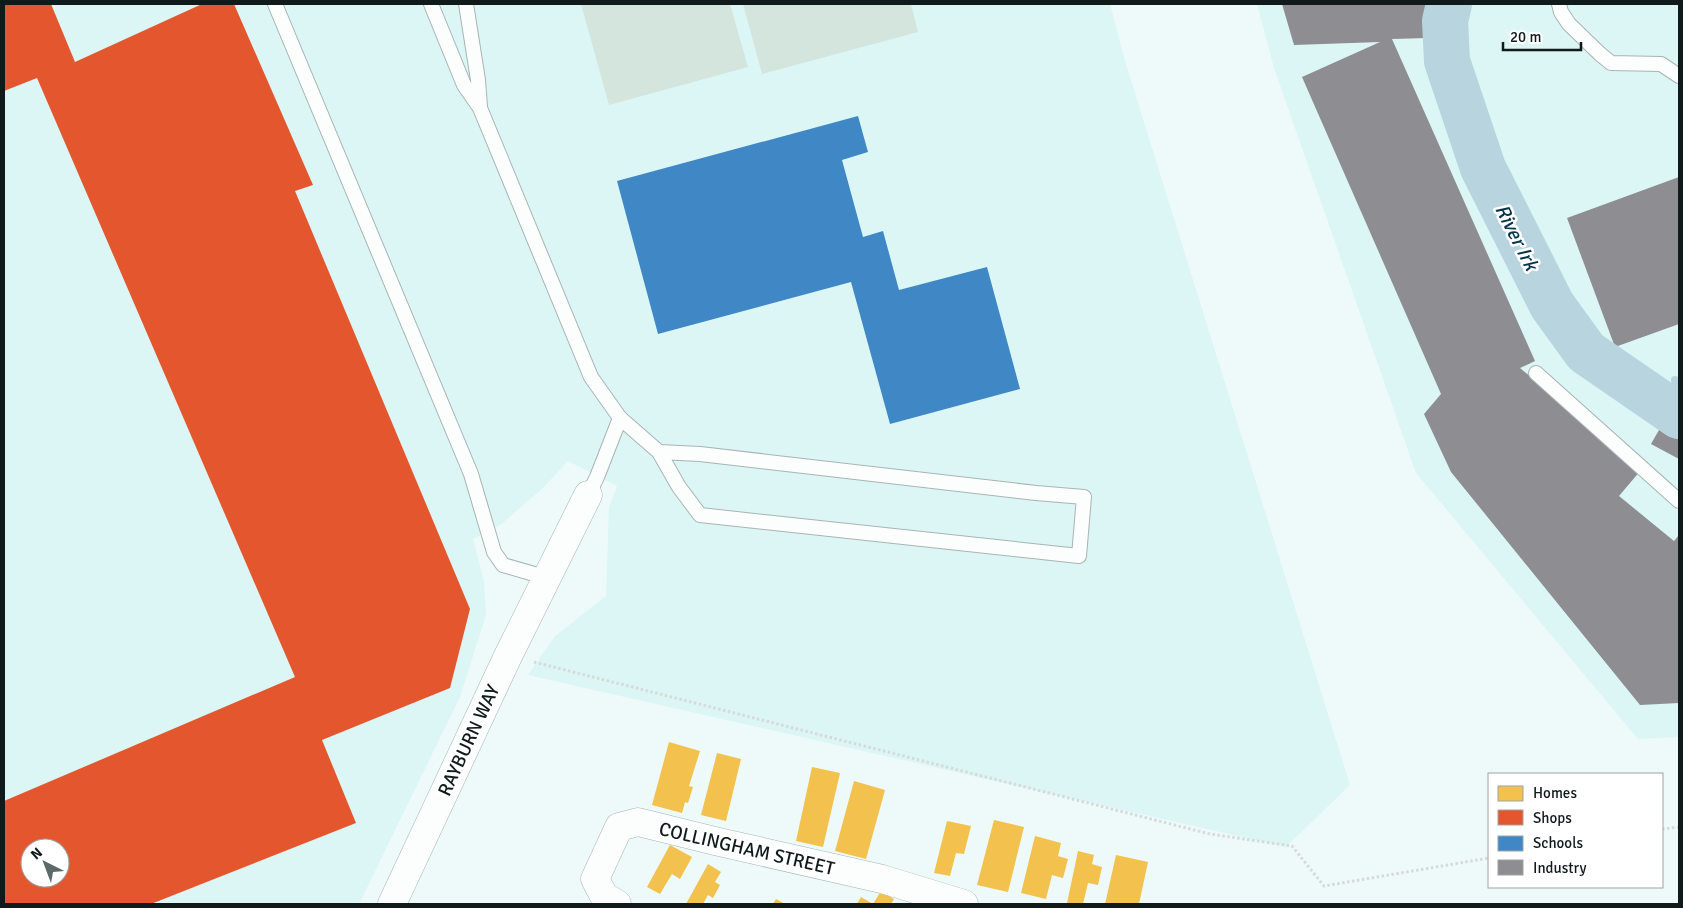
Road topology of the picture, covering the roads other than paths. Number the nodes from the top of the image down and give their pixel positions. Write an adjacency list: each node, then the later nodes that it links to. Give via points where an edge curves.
1 (275, 4): 12 (lane, via 472,474 494,552 503,565)
2 (431, 4): 6 (lane, via 464,86)
3 (466, 4): 6 (lane)
4 (1559, 4): 5 (lane, via 1569,24 1611,62 1661,64)
5 (1679, 76)
6 (480, 108): 8 (lane, via 591,377)
7 (1536, 373): 11 (lane)
8 (620, 418): 9 (lane); 10 (lane)
9 (659, 452): 9 (lane, via 1084,497 1079,556 700,515)
10 (588, 495): 12 (street, RAYBURN WAY)
11 (1679, 501)
12 (548, 578): 13 (street, RAYBURN WAY)
13 (392, 904)
14 (617, 904): 15 (street, COLLINGHAM STREET, via 604,896 595,880 619,827 638,822 882,879)
15 (964, 904)

